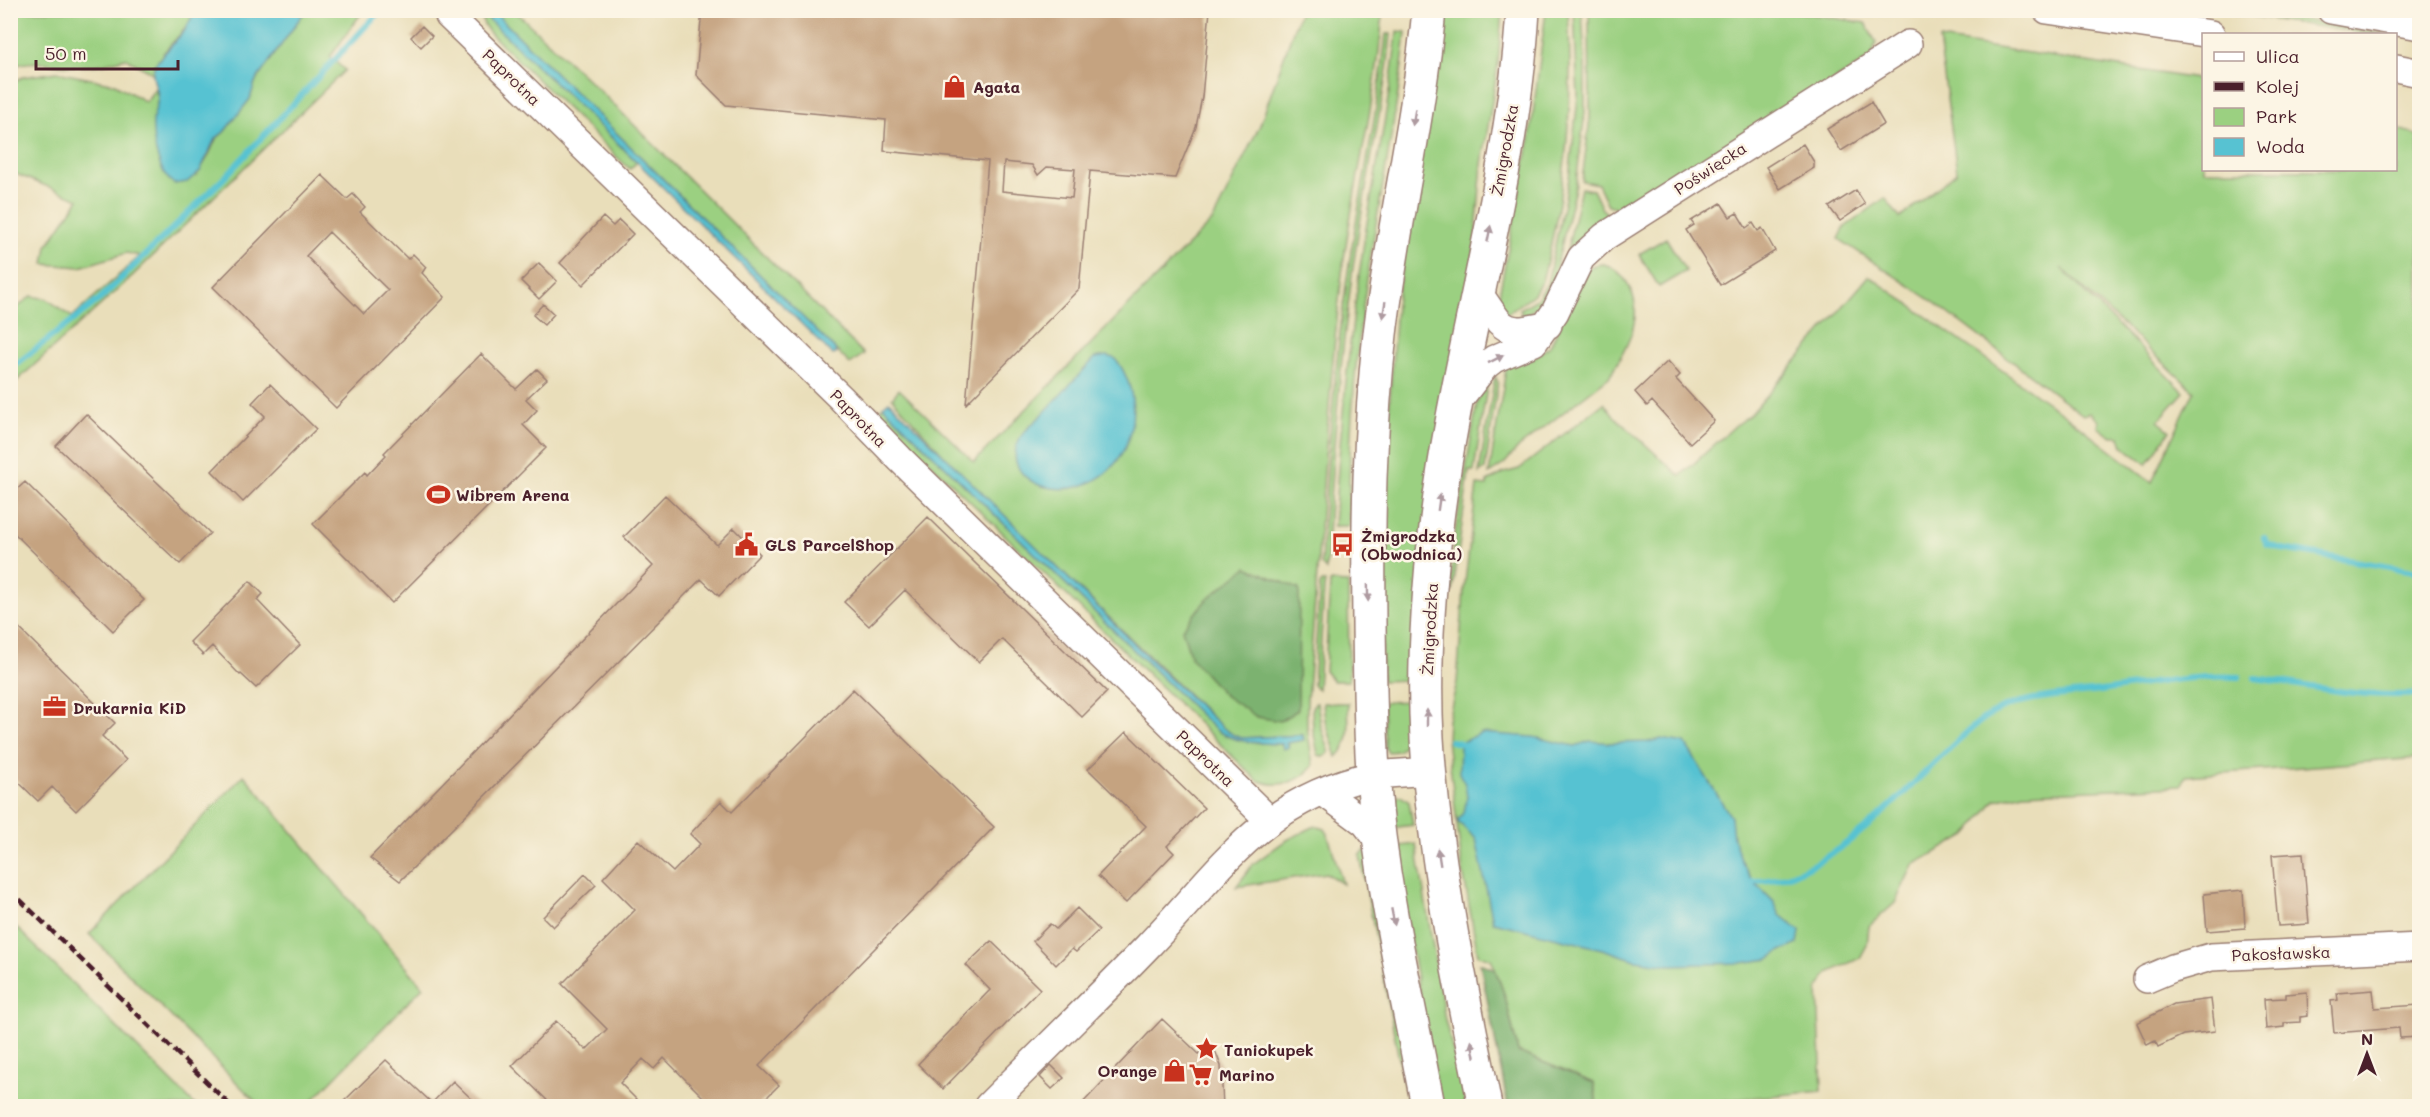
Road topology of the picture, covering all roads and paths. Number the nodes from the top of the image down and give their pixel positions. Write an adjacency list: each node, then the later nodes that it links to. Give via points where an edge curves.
1 (1415, 10): 14 (main road)
2 (1429, 10): 14 (main road)
3 (1523, 10): 13 (main road, Żmigrodzka)
4 (1535, 10): 13 (street)
5 (2048, 10): 10 (street)
6 (2134, 10): 11 (street)
7 (2331, 10): 9 (street)
8 (449, 16): 23 (street, Paprotna)
9 (2420, 26)
10 (2204, 33)
11 (2214, 33)
12 (1908, 44): 18 (street, Poświęcka, via 1604,237 1581,258)
13 (1520, 58): 17 (main road, Żmigrodzka, one-way to 13)
14 (1424, 59): 21 (main road, one-way to 21, via 1380,335 1370,472 1369,685)
15 (2397, 68): 16 (street)
16 (2420, 73)
17 (1478, 292): 18 (street, via 1508,330); 19 (main road, Żmigrodzka)
18 (1548, 325): 19 (street, Poświęcka, one-way to 18, via 1485,366 1534,342)
19 (1457, 402): 20 (main road, Żmigrodzka, one-way to 19, via 1429,598 1436,525)
20 (1429, 771): 21 (street); 29 (main road, Żmigrodzka, one-way to 20, via 1449,919)
21 (1374, 776): 22 (street); 24 (main road)
22 (1323, 792): 23 (street); 24 (street, via 1365,822)
23 (1269, 820): 27 (street, via 1229,856 1147,947)
24 (1380, 842): 28 (main road, one-way to 28)
25 (2420, 947): 26 (street, Pakosławska, via 2211,957)
26 (2147, 979)
27 (988, 1107)
28 (1428, 1107)
29 (1485, 1107)

